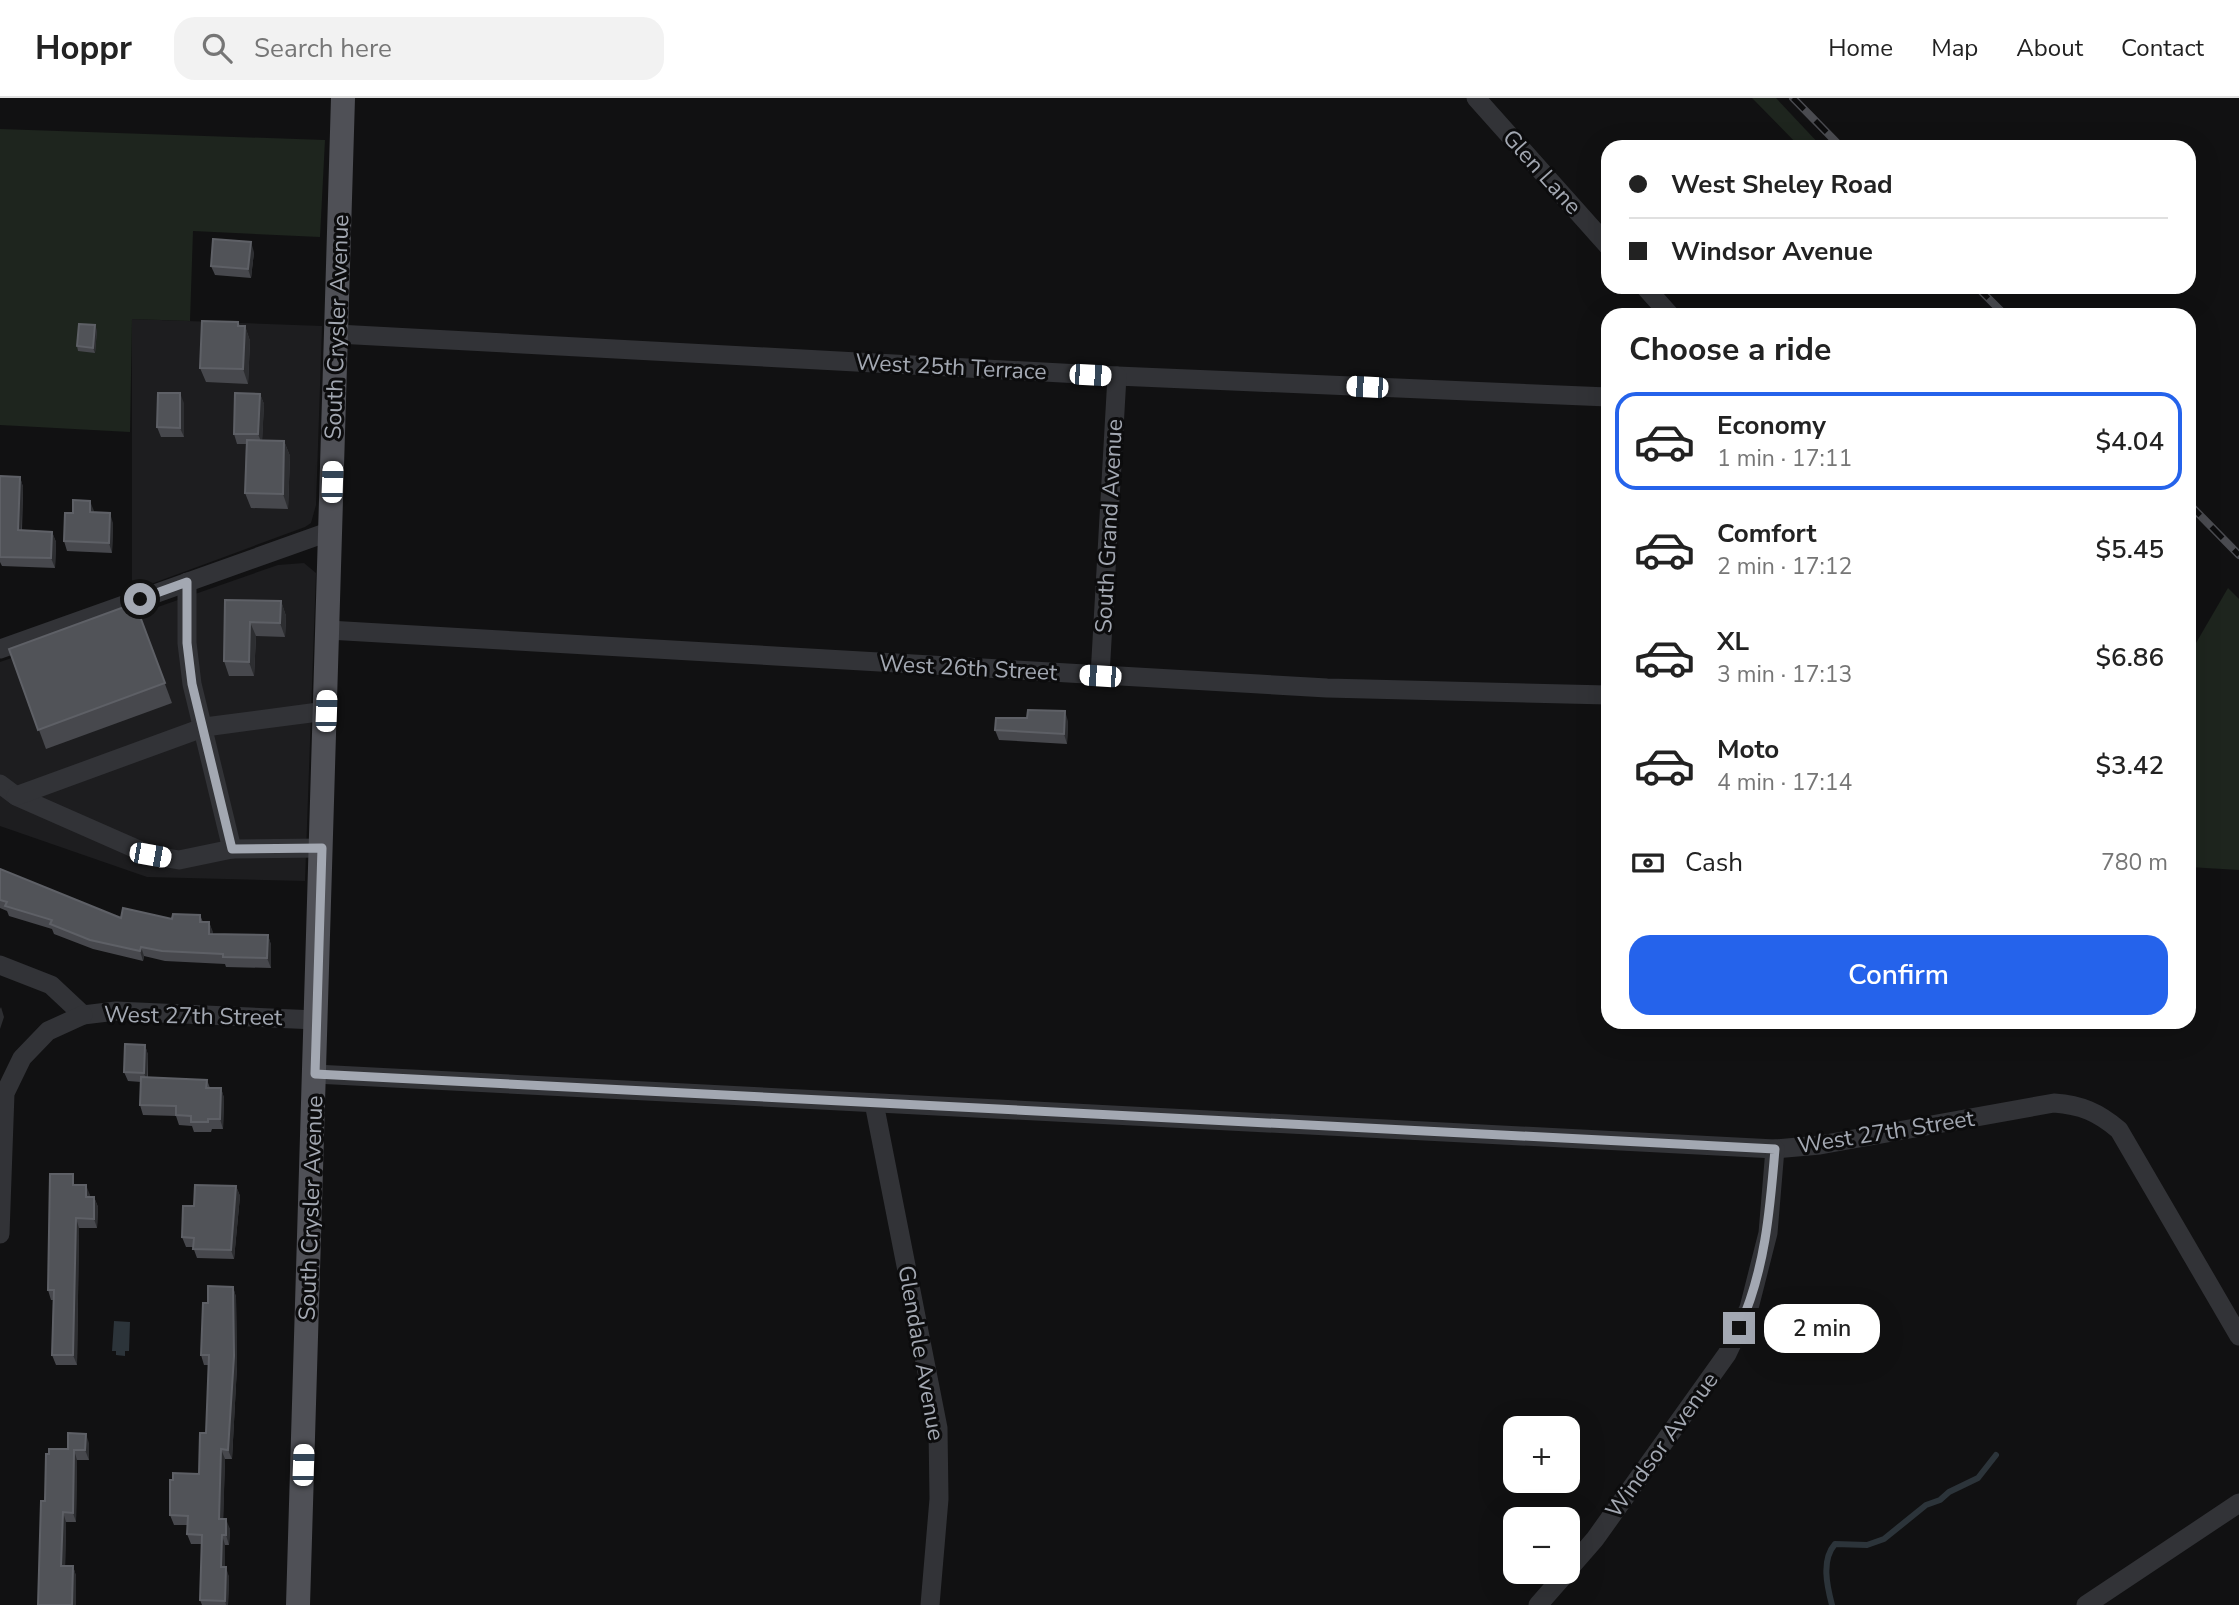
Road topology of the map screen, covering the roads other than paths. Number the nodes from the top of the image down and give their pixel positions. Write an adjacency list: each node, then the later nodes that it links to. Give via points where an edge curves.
1 (343, 98): 6 (main road, South Crysler Avenue)
2 (1476, 98): 3 (street, Glen Lane)
3 (1601, 238)
4 (1652, 294): 5 (street)
5 (1664, 308)
6 (337, 334): 7 (street, West 25th Terrace); 9 (main road, South Crysler Avenue)
7 (1117, 376): 8 (street, West 25th Terrace); 13 (street, South Grand Avenue)
8 (1601, 397)
9 (331, 531): 10 (street); 11 (main road, South Crysler Avenue)
10 (187, 582): 12 (street); 16 (street, via 192,684)
11 (328, 629): 13 (street, West 26th Street); 15 (main road, South Crysler Avenue)
12 (0, 649)
13 (1100, 676): 14 (street, West 26th Street)
14 (1601, 695)
15 (326, 711): 16 (street); 19 (main road, South Crysler Avenue)
16 (205, 727): 18 (street); 20 (street)
17 (0, 784): 18 (street)
18 (16, 796): 20 (street, via 150,855 179,860)
19 (322, 848): 20 (street); 23 (main road, South Crysler Avenue)
20 (232, 849)
21 (0, 965): 22 (street, West 27th Street, via 51,985)
22 (83, 1015): 23 (street, West 27th Street, via 117,1012); 27 (street, via 48,1031 22,1058 5,1093)
23 (316, 1020): 24 (main road, South Crysler Avenue)
24 (315, 1074): 25 (street, West 27th Street); 32 (main road, South Crysler Avenue)
25 (874, 1103): 26 (street, West 27th Street); 33 (street, Glendale Avenue, via 938,1428 939,1499)
26 (1775, 1149): 28 (street, West 27th Street, via 2054,1103 2078,1105 2100,1114 2119,1130); 30 (street, Windsor Avenue, via 1768,1233 1749,1308 1727,1354)
27 (0, 1234)
28 (2239, 1336)
29 (2239, 1503): 35 (street)
30 (1580, 1556)
31 (1556, 1584): 34 (street, Windsor Avenue)
32 (298, 1605)
33 (930, 1605)
34 (1538, 1605)
35 (2086, 1605)

